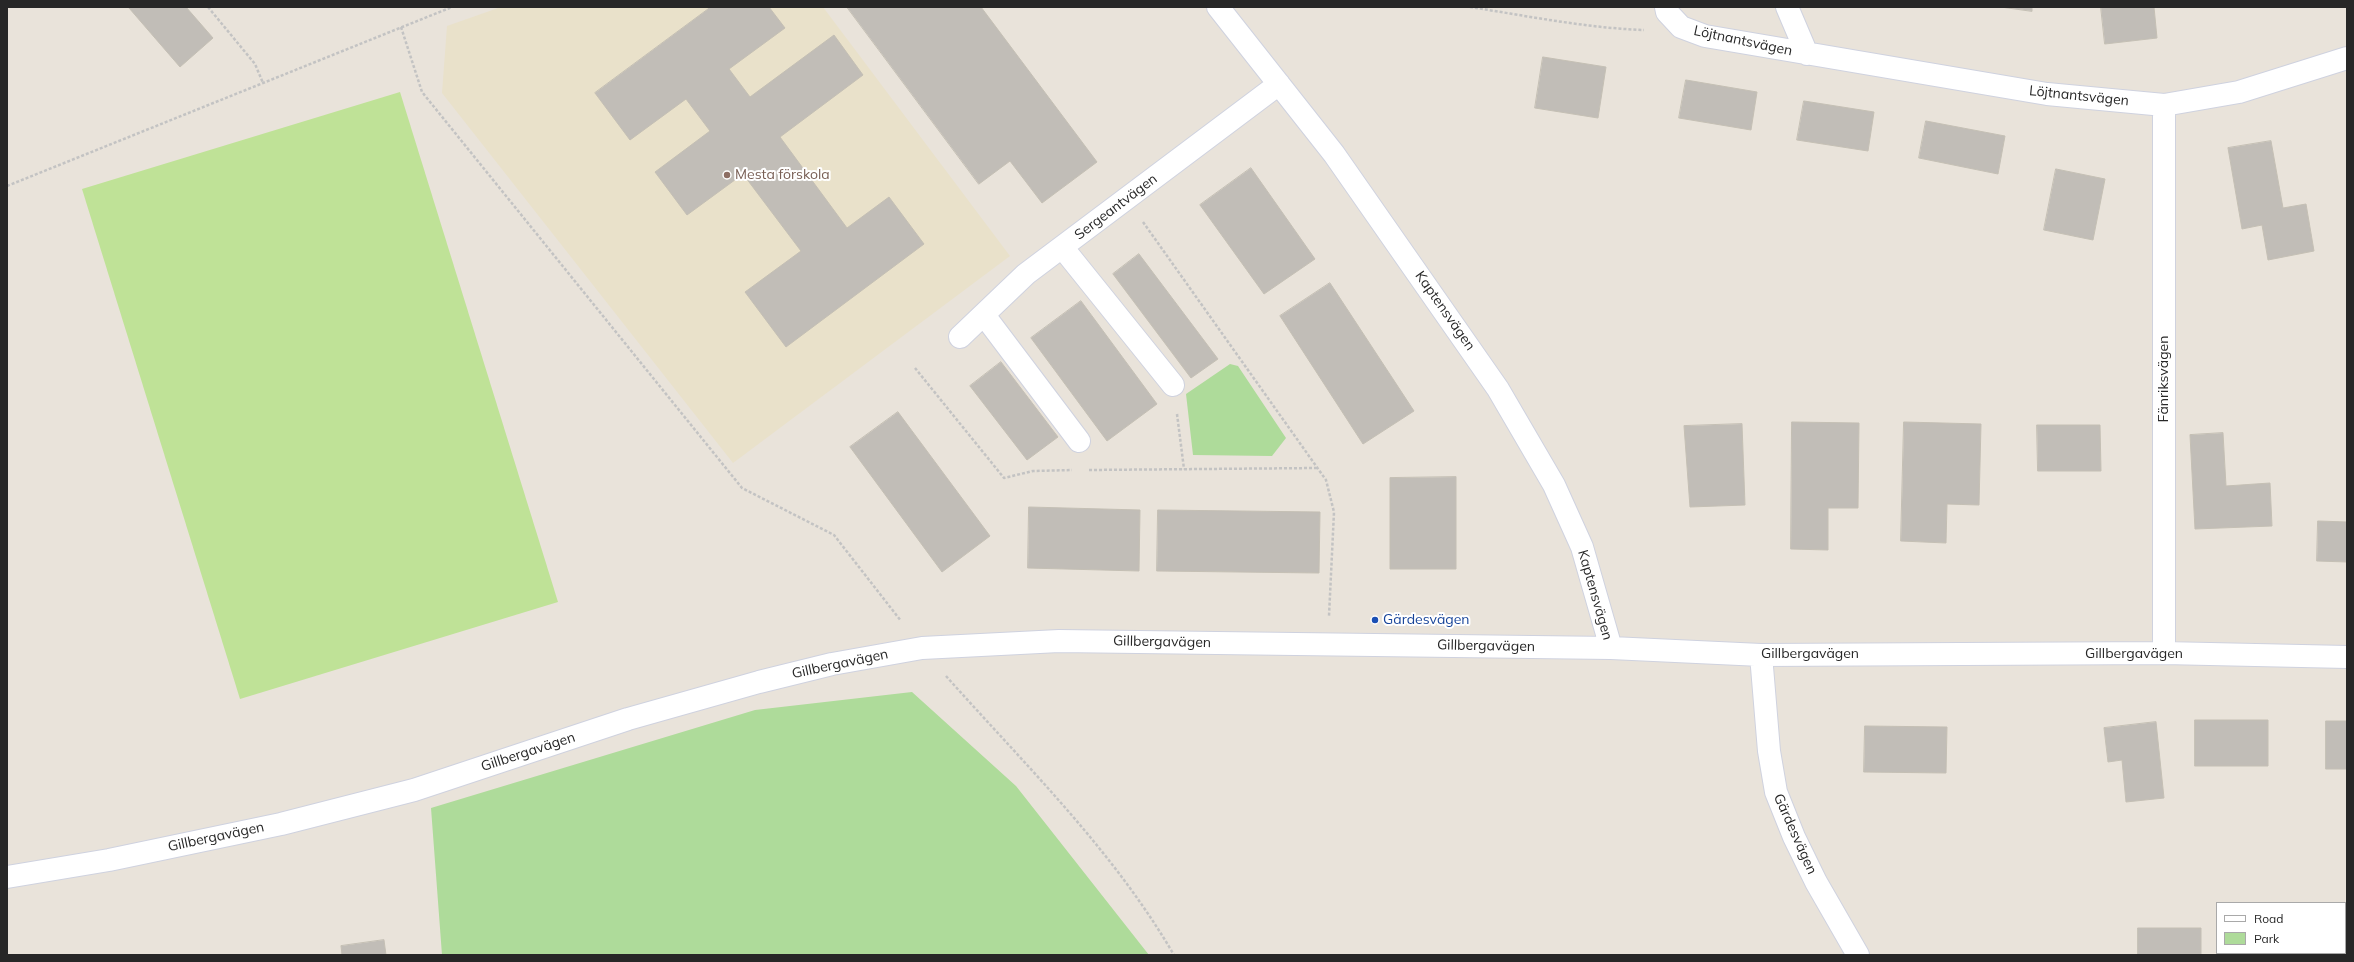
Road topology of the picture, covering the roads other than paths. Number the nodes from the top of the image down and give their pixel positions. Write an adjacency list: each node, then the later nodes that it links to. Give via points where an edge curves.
1 (1218, 7): 6 (street, Kaptensvägen)
2 (1787, 7): 4 (street, Löjtnantsvägen)
3 (1669, 12): 4 (street, Löjtnantsvägen, via 1681,27 1705,36)
4 (1807, 54): 7 (street, Löjtnantsvägen, via 2047,94)
5 (2347, 58): 7 (street, Löjtnantsvägen, via 2239,92)
6 (1278, 84): 8 (street, Sergeantvägen); 13 (street, Kaptensvägen, via 1334,154 1498,389 1554,485 1582,547)
7 (2164, 105): 14 (street, Fänriksvägen)
8 (1062, 247): 9 (street, Sergeantvägen, via 1026,274); 11 (street)
9 (984, 315): 10 (street, Sergeantvägen); 12 (street)
10 (960, 338)
11 (1173, 385)
12 (1080, 441)
13 (1611, 648): 15 (street, Gillbergavägen); 17 (street, Gillbergavägen, via 1059,641 922,648 832,664 759,682 628,719 414,790 280,824 109,860)
14 (2164, 653): 15 (street, Gillbergavägen); 16 (street, Gillbergavägen)
15 (1761, 655): 18 (street, Gärdesvägen, via 1769,751 1776,792 1816,882)
16 (2347, 657)
17 (7, 877)
18 (1858, 955)

